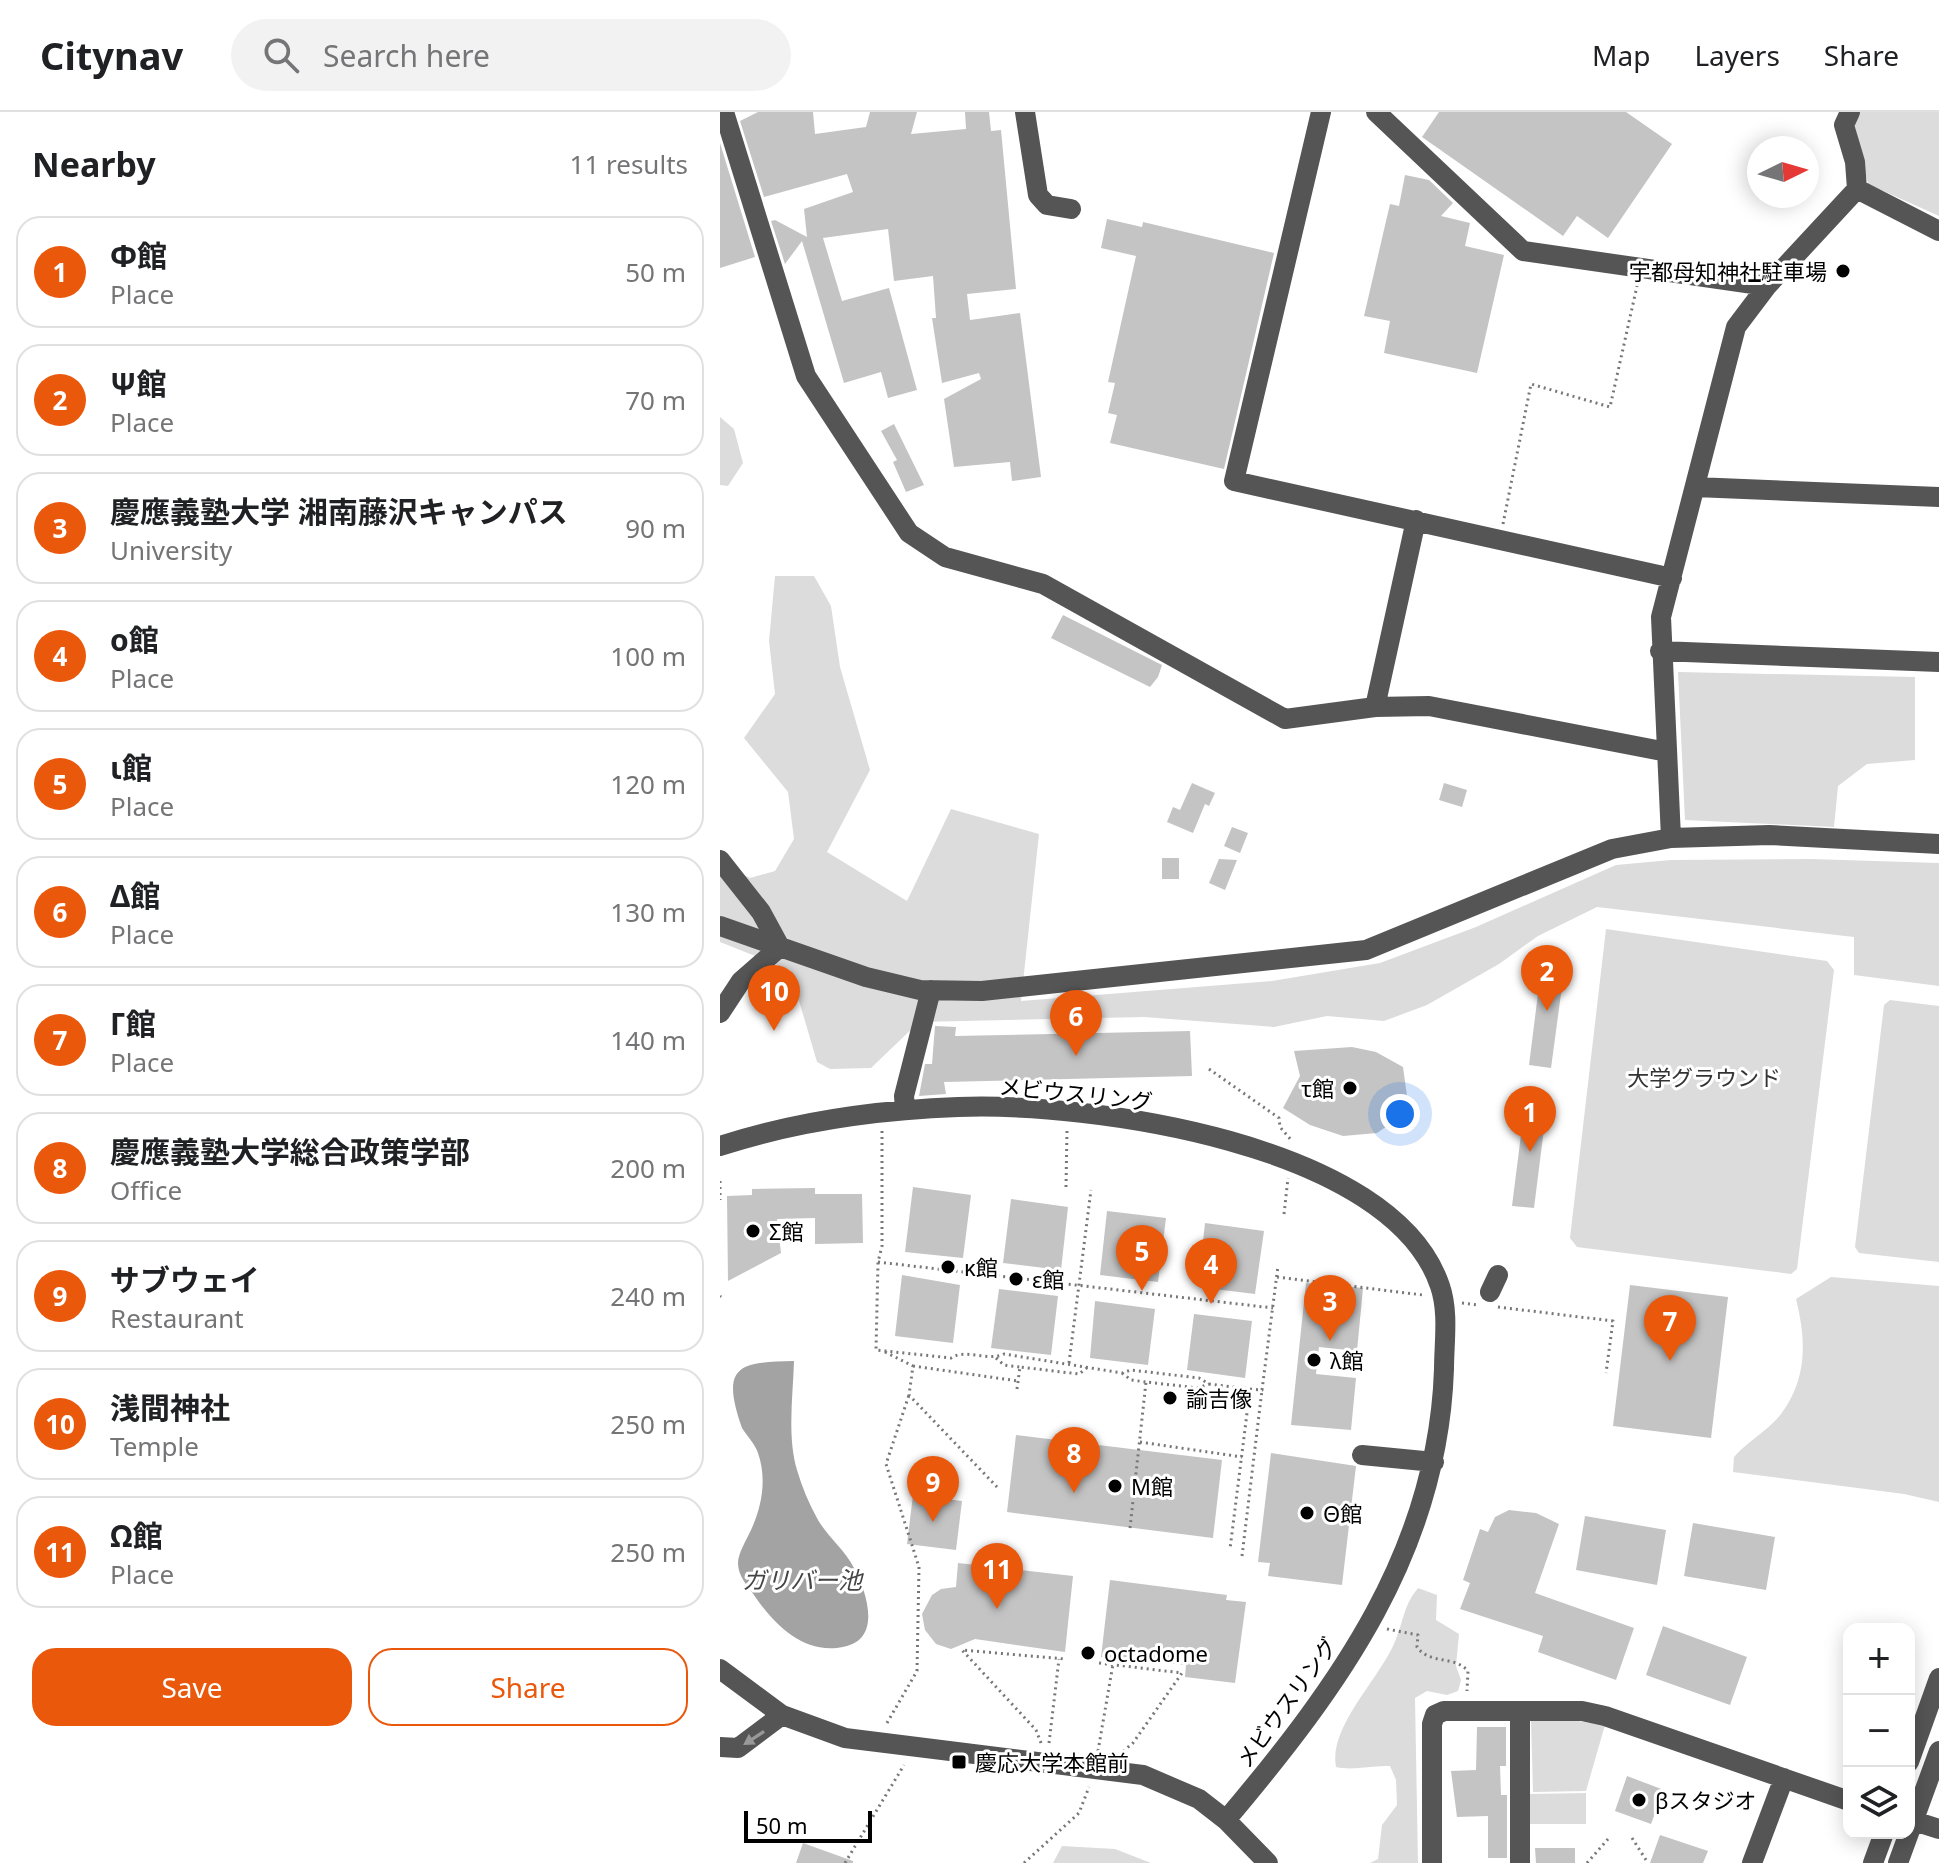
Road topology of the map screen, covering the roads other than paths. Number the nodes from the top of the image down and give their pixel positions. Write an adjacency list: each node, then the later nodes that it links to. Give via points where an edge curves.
1 (724, 112): 16 (street, via 806,376 909,533 945,557 1043,584 1285,719)
2 (1025, 112): 7 (street, via 1038,195 1047,205)
3 (1321, 112): 12 (street, via 1234,481)
4 (1376, 112): 9 (street, via 1523,251)
5 (1850, 112): 6 (street, via 1844,125)
6 (1857, 189): 8 (street); 9 (street)
7 (1071, 209)
8 (1939, 231)
9 (1767, 286): 10 (street, via 1736,327)
10 (1695, 487): 11 (street); 13 (street)
11 (1939, 497)
12 (1416, 520): 13 (street); 16 (street)
13 (1672, 578): 14 (street, via 1661,617)
14 (1660, 651): 15 (street); 17 (street)
15 (1939, 662)
16 (1375, 707): 17 (street, via 1429,706)
17 (1667, 752): 18 (street)
18 (1671, 838): 19 (street, via 1769,835); 23 (street, via 1612,849 1366,950 982,991)
19 (1939, 844)
20 (720, 860): 22 (street, via 761,912)
21 (720, 926): 22 (street)
22 (780, 947): 23 (street, via 866,977); 24 (street, via 741,981)
23 (931, 990): 25 (street)
24 (720, 1013)
25 (905, 1110): 26 (street, メビウスリング, via 808,1123); 28 (street, メビウスリング, via 962,1107 1100,1115 1189,1131 1288,1160 1363,1196 1394,1218 1420,1247 1451,1300)
26 (720, 1146)
27 (1362, 1455): 28 (street)
28 (1434, 1462): 39 (street, メビウスリング, via 1405,1552 1366,1629 1315,1711)
29 (720, 1669): 32 (street)
30 (1939, 1678): 33 (street)
31 (1520, 1711): 36 (street, via 1605,1716); 45 (street, via 1435,1715); 46 (street)
32 (782, 1715): 34 (street, one-way to 34, via 738,1748); 39 (street, via 845,1738 1143,1775 1199,1799)
33 (1915, 1745)
34 (720, 1747)
35 (1939, 1751): 38 (street)
36 (1784, 1778): 37 (street); 47 (street)
37 (1843, 1799)
38 (1915, 1818)
39 (1226, 1820): 44 (street)
40 (1915, 1821): 41 (street)
41 (1939, 1829)
42 (1882, 1839): 48 (street)
43 (1907, 1839): 49 (street)
44 (1268, 1863)
45 (1432, 1863)
46 (1520, 1863)
47 (1752, 1863)
48 (1873, 1863)
49 (1898, 1863)

